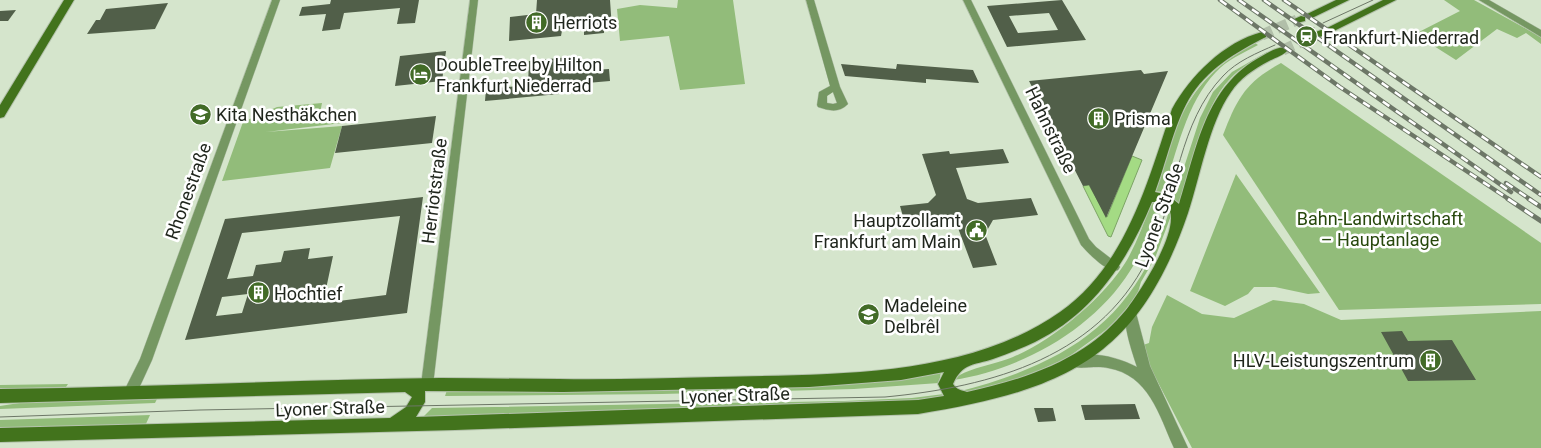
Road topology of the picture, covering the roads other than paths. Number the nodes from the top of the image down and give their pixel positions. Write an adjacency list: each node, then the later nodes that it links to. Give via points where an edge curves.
1 (69, 0): 15 (main road)
2 (276, 0): 25 (street, Rhonestraße, via 146,360)
3 (474, 0): 22 (street, Herriotstraße)
4 (810, 0): 14 (street)
5 (967, 0): 18 (street, Hahnstraße, via 1085,242)
6 (1344, 0): 9 (main road)
7 (1391, 0): 10 (main road)
8 (1483, 0): 11 (street)
9 (1303, 18)
10 (1323, 32)
11 (1541, 34)
12 (1262, 35): 16 (main road, Lyoner Straße, via 1223,57 1186,93)
13 (1283, 50): 17 (main road, Lyoner Straße, via 1245,71 1227,89 1211,121)
14 (836, 87)
15 (0, 114)
16 (1146, 198): 17 (main road, via 1158,196 1172,202); 18 (main road, Lyoner Straße, via 1127,246)
17 (1179, 220): 19 (main road, Lyoner Straße, via 1149,291)
18 (1114, 267): 20 (main road, Lyoner Straße, via 1094,292 1066,316 1022,341)
19 (1131, 313): 21 (main road, Lyoner Straße, via 1106,340); 24 (street, via 1135,344)
20 (967, 360): 22 (main road, Lyoner Straße, via 914,372 829,380); 27 (main road, via 952,371 945,384 947,391 956,396)
21 (1073, 362): 24 (street, via 1098,360 1120,365 1141,377); 27 (main road, Lyoner Straße, via 1030,381)
22 (427, 385): 23 (main road, Lyoner Straße)
23 (407, 386): 25 (main road, Lyoner Straße); 28 (main road, via 418,392 419,400 408,415)
24 (1155, 392): 30 (street)
25 (130, 393): 26 (main road, Lyoner Straße)
26 (0, 396)
27 (979, 397): 28 (main road, Lyoner Straße, via 918,407)
28 (390, 425): 29 (main road, Lyoner Straße)
29 (0, 435)
30 (1181, 448)

